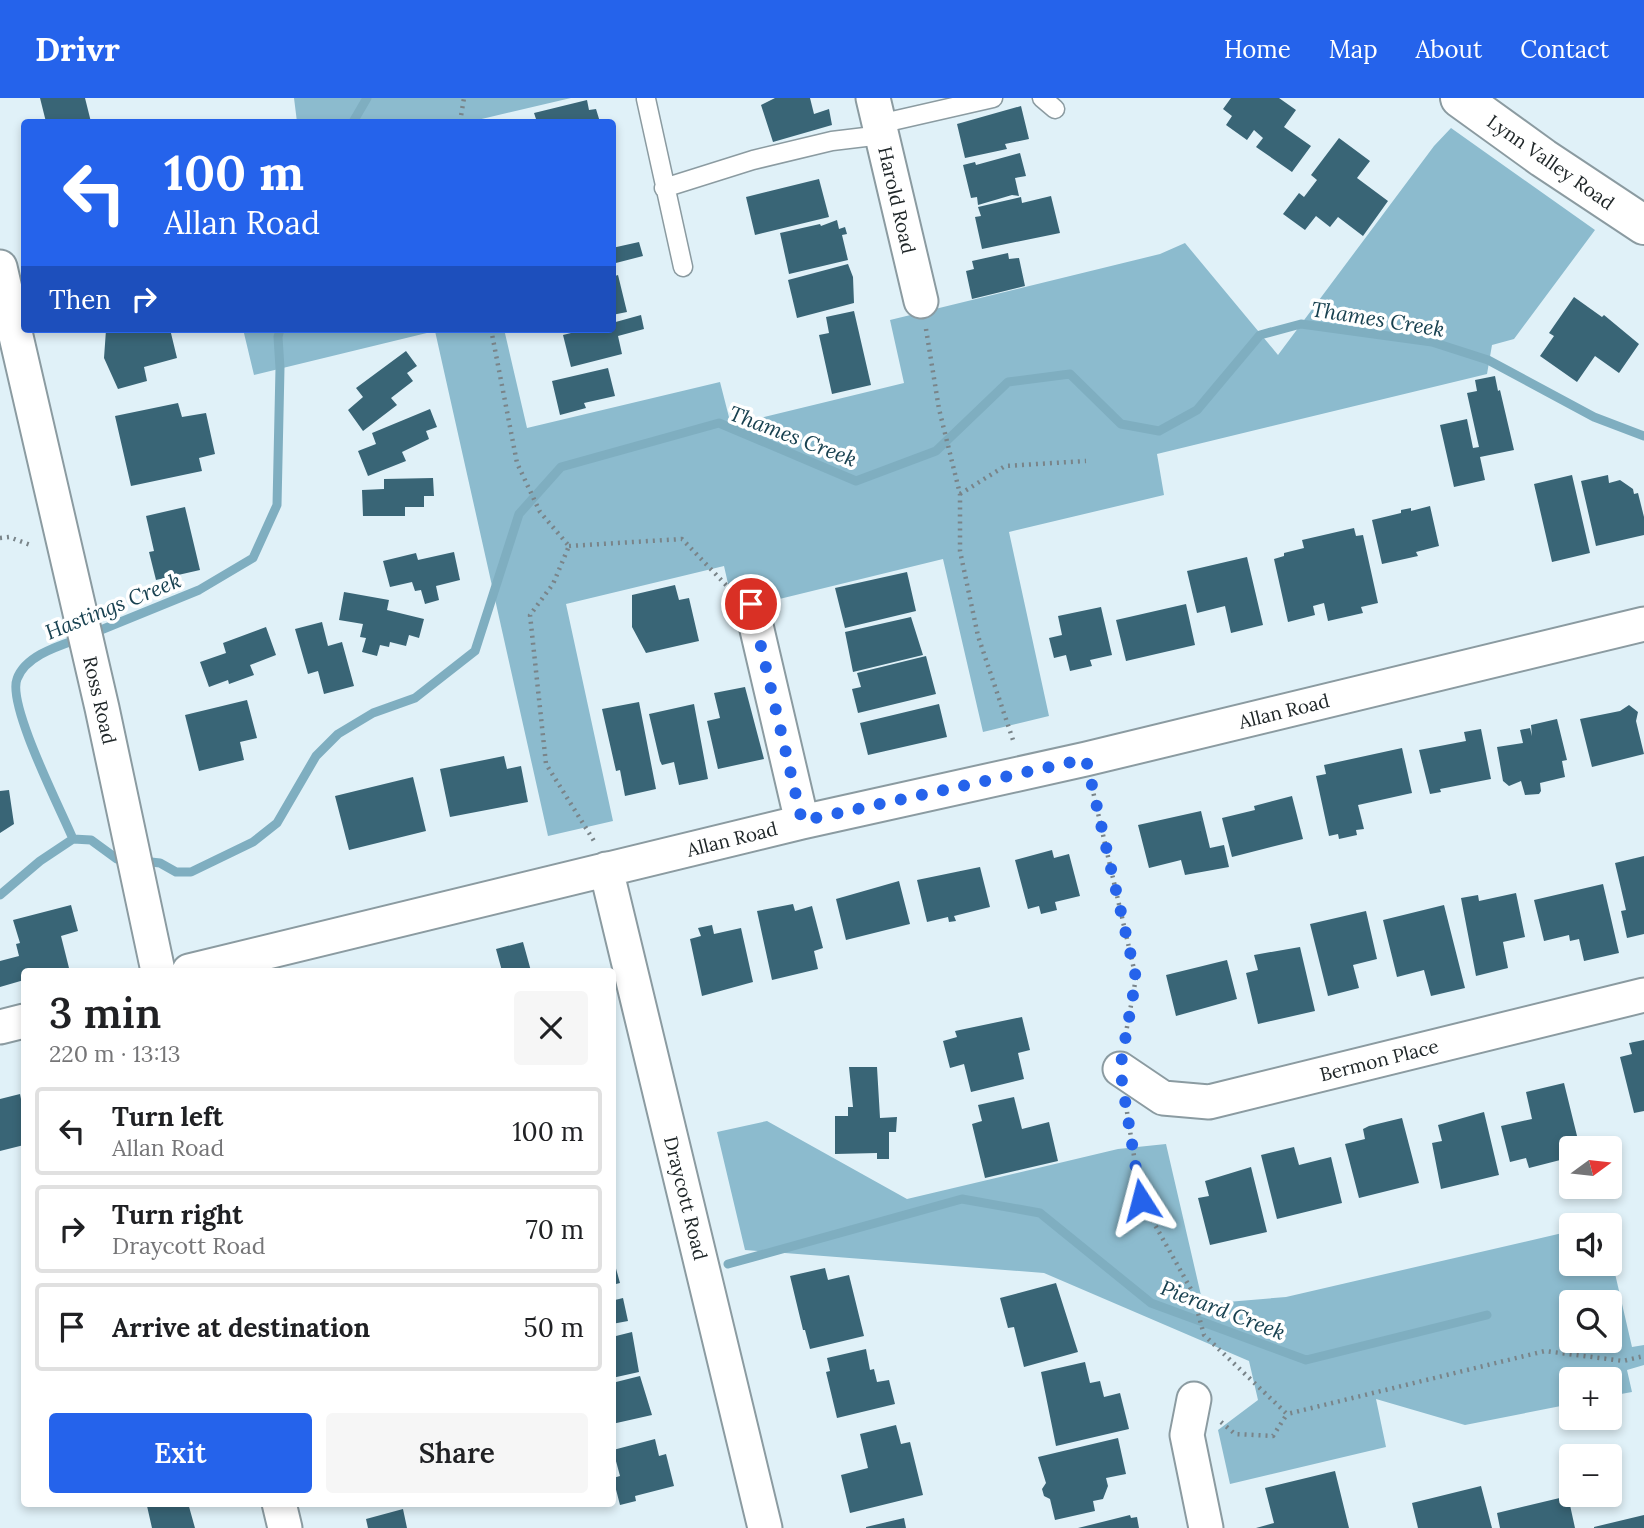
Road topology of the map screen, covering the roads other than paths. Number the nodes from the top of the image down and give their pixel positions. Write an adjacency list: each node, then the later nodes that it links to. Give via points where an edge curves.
1 (993, 98): 4 (lane)
2 (1460, 98): 6 (street, Lynn Valley Road)
3 (646, 99): 5 (lane)
4 (878, 119): 5 (lane, via 832,141); 9 (street, Harold Road)
5 (664, 188): 8 (lane)
6 (1644, 225)
7 (0, 267): 14 (street, Ross Road)
8 (683, 267)
9 (921, 302)
10 (751, 604): 12 (street)
11 (1644, 624): 12 (street, Allan Road, via 1086,759)
12 (802, 821): 13 (street, Allan Road)
13 (600, 855): 15 (street, Allan Road); 23 (street, Draycott Road)
14 (157, 968)
15 (200, 968)
16 (1644, 995): 19 (street, Bermon Place, via 1209,1102 1163,1098)
17 (21, 1022): 18 (street)
18 (0, 1027)
19 (1120, 1069)
20 (1194, 1399): 24 (street, via 1187,1436)
21 (280, 1507): 22 (street)
22 (285, 1528)
23 (765, 1528)
24 (1206, 1528)

